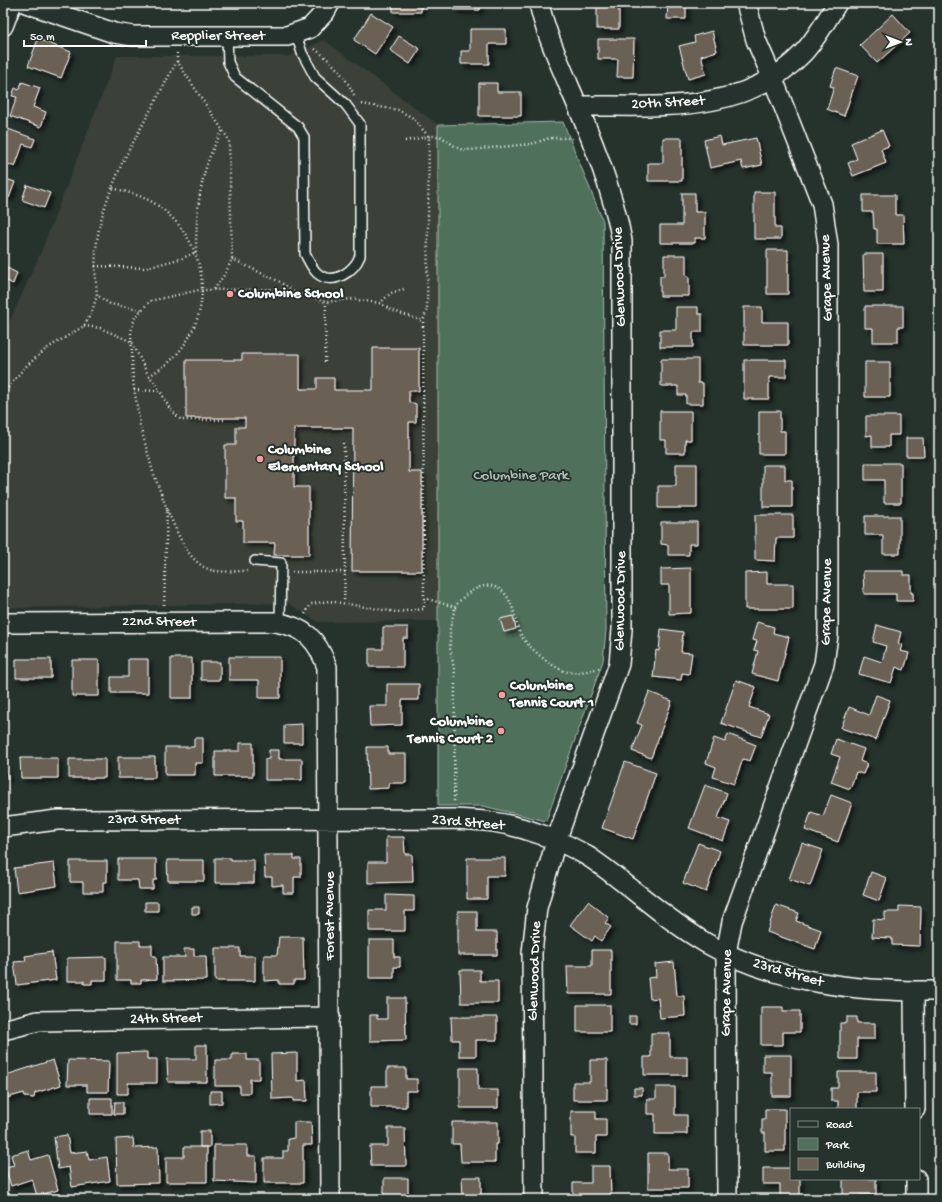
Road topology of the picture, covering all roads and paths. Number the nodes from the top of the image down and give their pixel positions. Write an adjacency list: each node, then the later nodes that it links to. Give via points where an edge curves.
1 (12, 3): 7 (street)
2 (26, 3): 9 (street, Repplier Street, via 114,33 133,36)
3 (330, 3): 8 (street, Repplier Street, via 326,12 310,28)
4 (539, 3): 13 (street, Glenwood Drive, via 543,22)
5 (746, 3): 12 (street, Grape Avenue, via 756,40)
6 (837, 3): 12 (street, 20th Street, via 803,53)
7 (3, 26)
8 (296, 34): 10 (street, Repplier Street); 10 (lane, via 302,53 319,82 346,106 360,124 360,256 357,264 343,276 318,274 305,254 302,133 236,77 228,62); 16 (path, via 330,60 361,104 398,110 413,118)
9 (178, 36): 10 (street, Repplier Street); 11 (path)
10 (227, 36)
11 (177, 61): 14 (path); 18 (path, via 122,163)
12 (773, 79): 13 (street, 20th Street, via 752,90 721,100 688,105); 52 (street, Grape Avenue, via 822,204 828,245 828,635 824,664 732,922)
13 (578, 106): 15 (street, Glenwood Drive)
14 (223, 130): 19 (path, via 210,153 203,174 198,200); 20 (path, via 229,140)
15 (589, 136): 16 (path, via 577,139 550,138 531,144 470,150 459,149 440,136); 47 (street, Glenwood Drive, via 617,212 622,241 622,630)
16 (429, 137): 17 (path); 30 (path, via 427,309)
17 (405, 141)
18 (112, 188): 19 (path, via 132,193 156,204 173,218); 21 (path, via 96,240)
19 (196, 252): 21 (path, via 145,268); 22 (path)
20 (232, 259): 23 (path); 25 (path)
21 (95, 266): 26 (path)
22 (203, 289): 23 (path); 29 (path, via 150,302); 34 (path, via 202,305 185,344 167,364)
23 (214, 289): 25 (path)
24 (404, 289): 28 (path, via 391,293)
25 (291, 290): 27 (path)
26 (97, 295): 29 (path, via 110,304); 31 (path)
27 (326, 302): 28 (path, via 351,299); 33 (path)
28 (380, 303): 30 (path, via 391,310)
29 (141, 310): 32 (path, via 135,317 131,332)
30 (423, 321): 42 (path)
31 (84, 326): 32 (path, via 100,328); 37 (path, via 46,349 24,368)
32 (132, 342): 34 (path); 35 (path)
33 (325, 362)
34 (149, 376): 36 (path)
35 (134, 390): 36 (path); 44 (path, via 153,472 167,509)
36 (160, 391): 38 (path, via 170,409 181,420)
37 (3, 394)
38 (224, 420)
39 (344, 443): 41 (path)
40 (255, 561): 46 (lane, via 281,563)
41 (345, 572)
42 (424, 598): 43 (path); 46 (path, via 424,609 396,612 329,600 311,604)
43 (455, 607): 47 (path, via 466,593 476,588 496,588 507,596 522,636 530,648 548,662 567,672 586,672); 49 (path, via 450,629 450,648 455,674)
44 (164, 622): 45 (street, 22nd Street); 46 (street, 22nd Street)
45 (3, 623)
46 (296, 629): 48 (street, Forest Avenue, via 322,651 327,667)
47 (619, 664): 51 (street, Glenwood Drive)
48 (329, 819): 49 (street, 23rd Street); 50 (street, 23rd Street, via 57,820); 55 (street, Forest Avenue)
49 (454, 819): 51 (street, 23rd Street, via 493,822 528,830)
50 (3, 827)
51 (556, 842): 52 (street, 23rd Street, via 587,856 666,917); 60 (street, Glenwood Drive, via 537,908 532,954)
52 (726, 953): 53 (street, 23rd Street, via 773,971 835,986); 61 (street, Grape Avenue)
53 (914, 992): 54 (street, 23rd Street); 57 (street)
54 (939, 992)
55 (330, 1017): 56 (street, 24th Street, via 38,1021); 59 (street, Forest Avenue)
56 (3, 1030)
57 (915, 1108)
58 (916, 1180): 62 (street)
59 (330, 1199)
60 (534, 1199)
61 (727, 1199)
62 (916, 1199)

